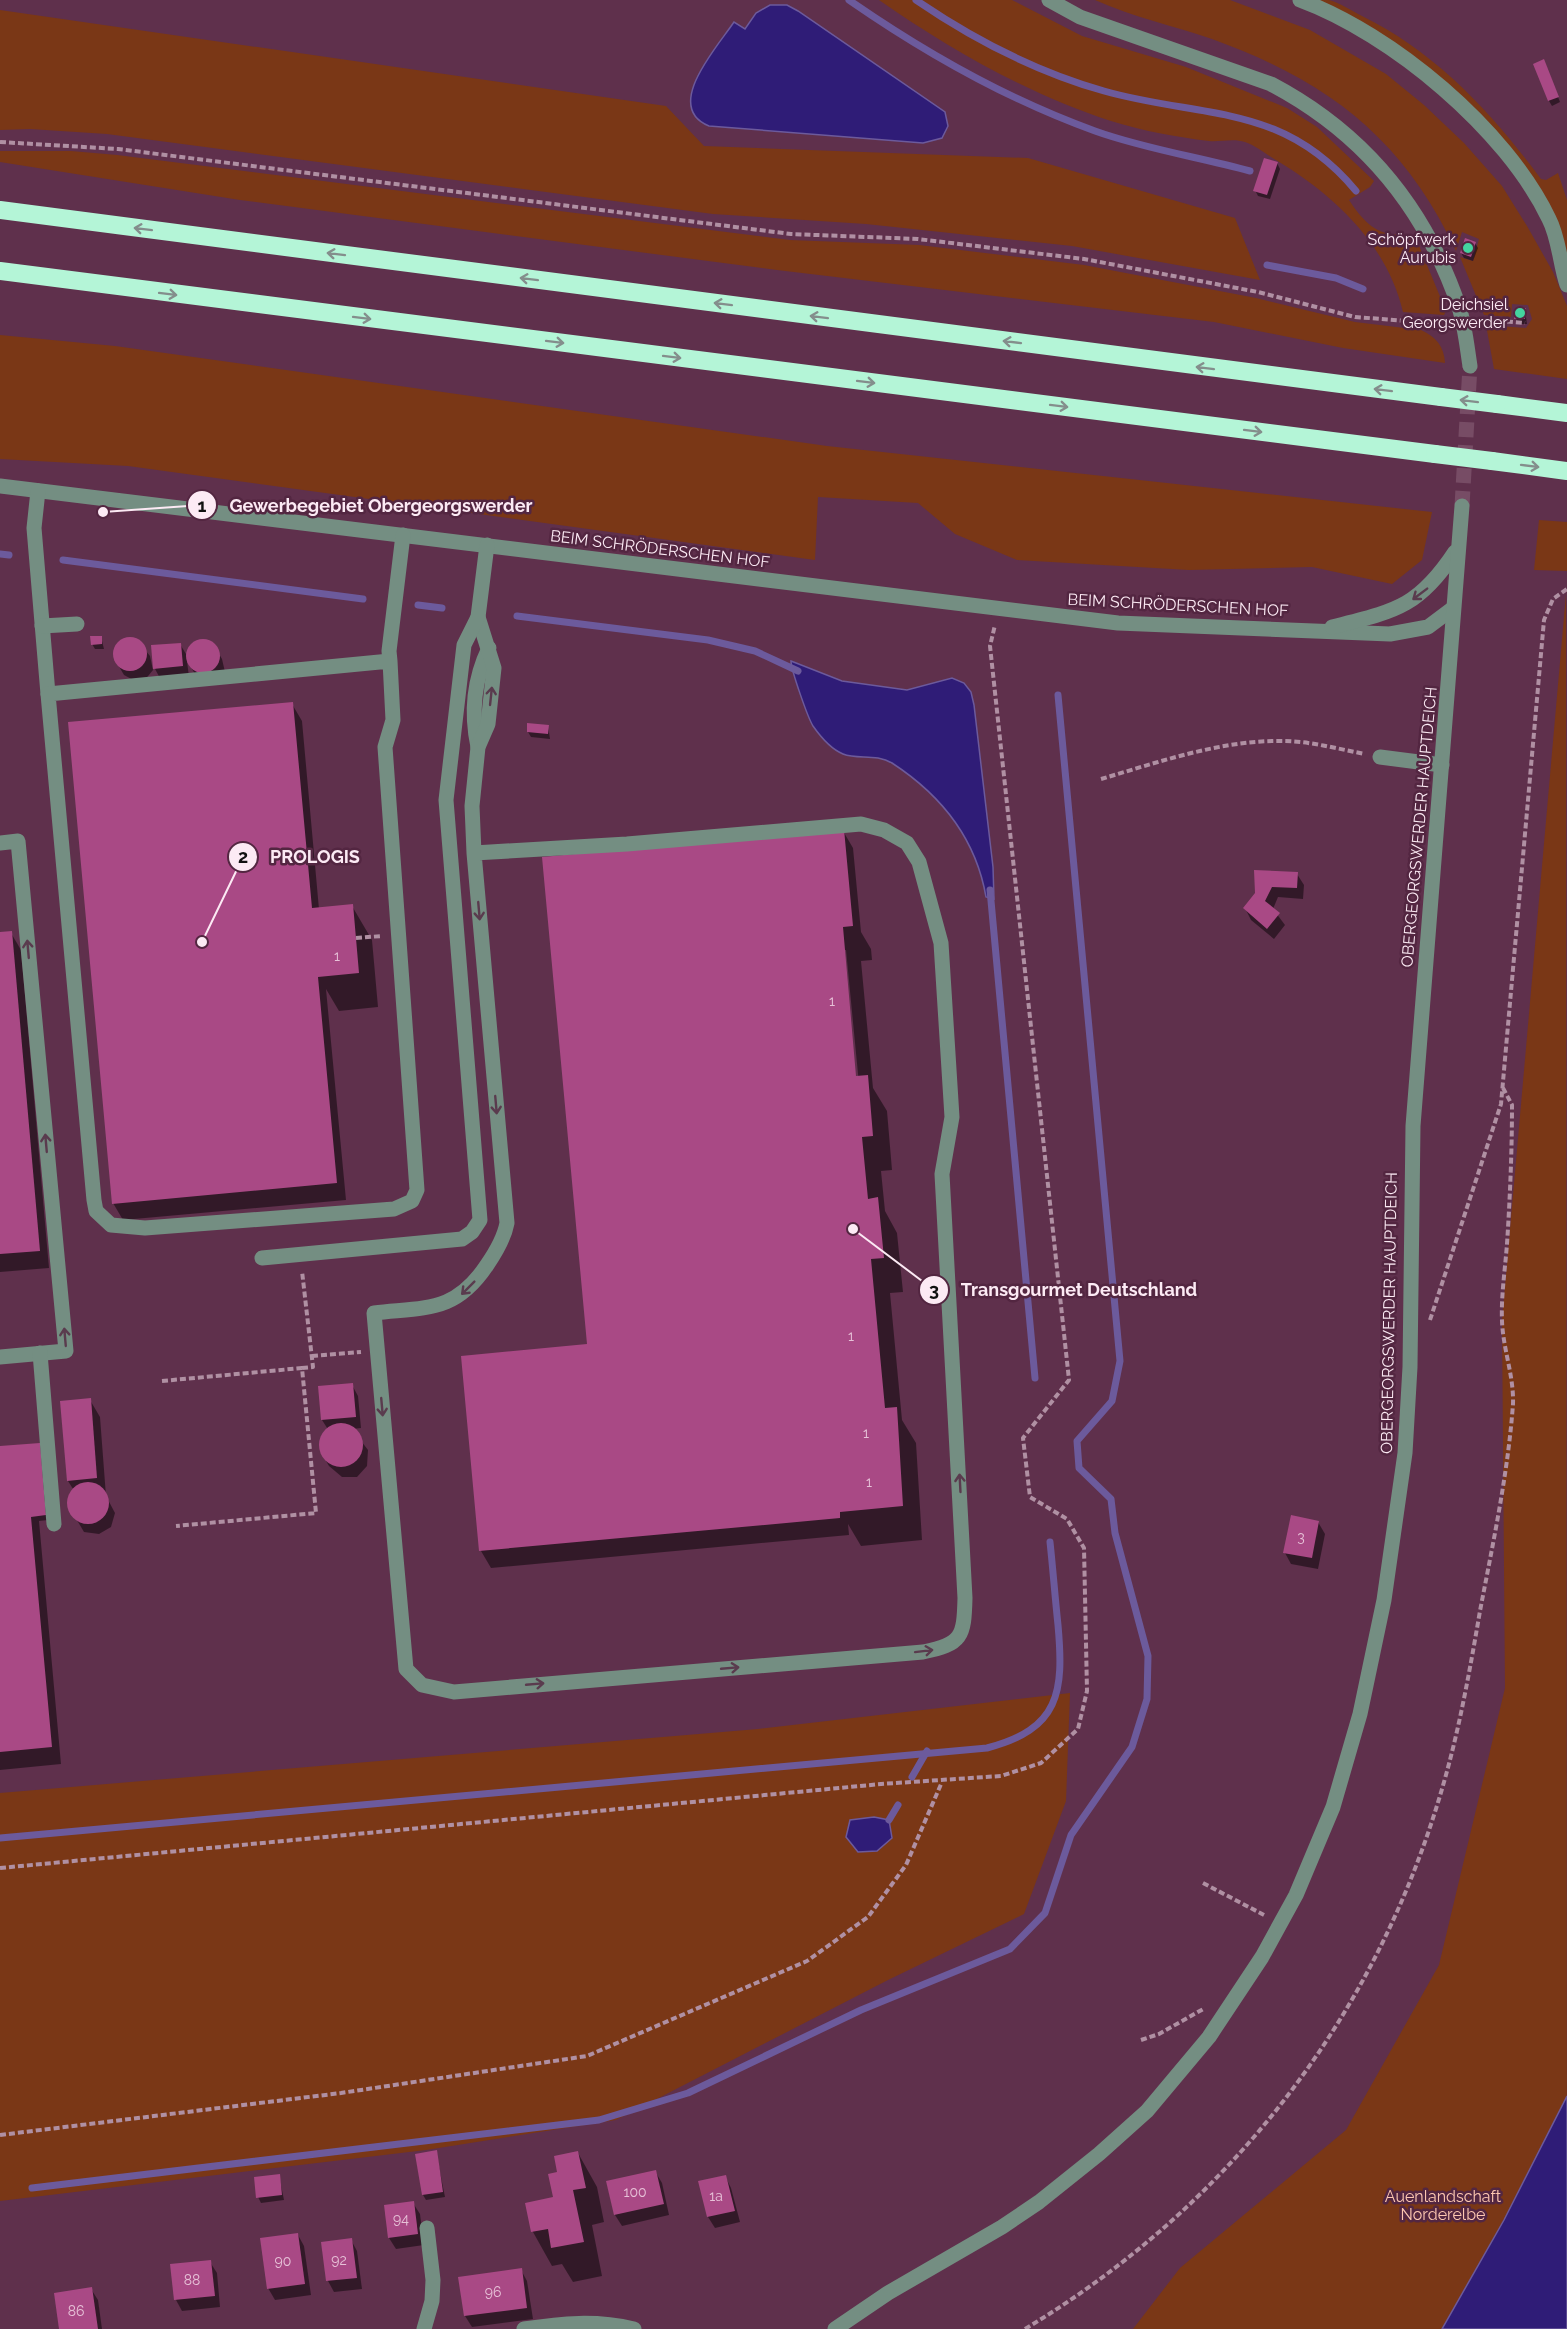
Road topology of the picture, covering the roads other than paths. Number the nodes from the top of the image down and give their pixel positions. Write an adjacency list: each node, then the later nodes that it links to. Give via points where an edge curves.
1 (1049, 0): 8 (street, via 1098,24 1271,84 1346,133 1392,182 1429,236 1459,308)
2 (1300, 0): 7 (street, via 1352,24 1421,69 1494,139 1551,220)
3 (0, 210): 9 (highway, one-way to 3, bridge)
4 (0, 271): 6 (highway)
5 (0, 282): 6 (highway)
6 (68, 282): 10 (highway, one-way to 10, bridge)
7 (1567, 285)
8 (1470, 366)
9 (1567, 413)
10 (1567, 471)
11 (0, 486): 12 (street, BEIM SCHRÖDERSCHEN HOF)
12 (38, 491): 14 (street, BEIM SCHRÖDERSCHEN HOF); 20 (street, via 34,528)
13 (1462, 506): 16 (street, OBERGEORGSWERDER HAUPTDEICH)
14 (404, 536): 15 (street, BEIM SCHRÖDERSCHEN HOF); 22 (street)
15 (487, 545): 18 (street); 21 (street, BEIM SCHRÖDERSCHEN HOF, via 1118,623)
16 (1457, 550): 17 (street, OBERGEORGSWERDER HAUPTDEICH); 21 (street, BEIM SCHRÖDERSCHEN HOF, one-way to 21, via 1419,596 1382,613)
17 (1452, 609): 21 (street, BEIM SCHRÖDERSCHEN HOF, via 1428,627 1402,634); 25 (street, OBERGEORGSWERDER HAUPTDEICH)
18 (478, 617): 27 (street, via 494,668 488,724 478,747 472,806); 28 (street, via 464,645 446,808 480,1220 462,1239)
19 (77, 624): 20 (street)
20 (42, 626): 23 (street)
21 (1318, 631)
22 (390, 661): 23 (street); 23 (street, via 393,720 384,747 417,1190 412,1202 394,1209 145,1228 111,1225 96,1211)
23 (48, 694)
24 (1380, 757): 25 (street)
25 (1442, 765): 36 (street, OBERGEORGSWERDER HAUPTDEICH, via 1413,1126 1405,1453 1394,1540 1360,1714 1333,1807 1281,1924 1231,2005 1147,2110 1099,2154 1002,2227 888,2293)
26 (0, 843): 29 (street, one-way to 26, via 66,1351 18,841)
27 (474, 853): 27 (street, one-way to 27, via 507,1223 496,1251 465,1293 434,1306 374,1313 408,1674 422,1685 454,1692 923,1652 951,1645 962,1632 965,1598 942,1174 952,1117 941,943 919,862 907,843 884,830 861,824)
28 (262, 1258)
29 (40, 1353): 30 (street); 31 (street)
30 (0, 1357)
31 (54, 1524)
32 (427, 2228): 33 (street, via 433,2280)
33 (424, 2329)
34 (524, 2329): 35 (street, via 580,2322)
35 (634, 2329)
36 (835, 2329)

